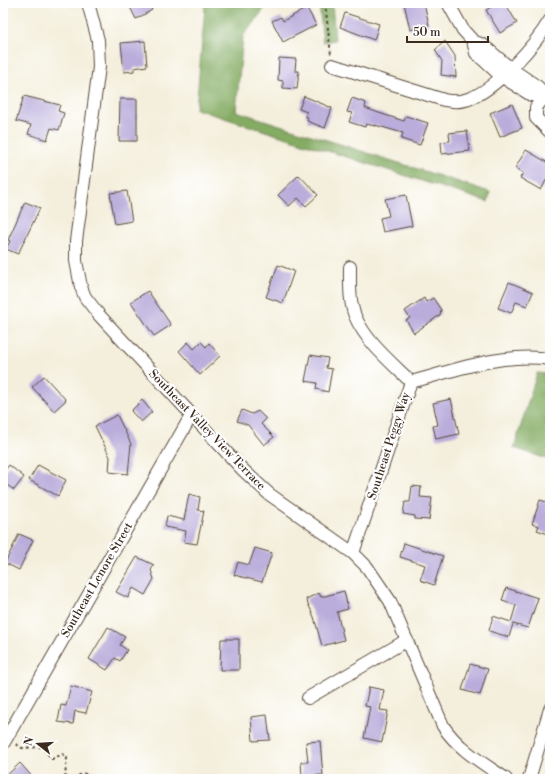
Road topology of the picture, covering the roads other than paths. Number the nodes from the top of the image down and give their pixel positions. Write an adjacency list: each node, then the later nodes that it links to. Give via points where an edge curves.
1 (448, 3): 5 (street, via 473,41 483,46)
2 (86, 5): 11 (street, Southeast Valley View Terrace, via 98,40 100,67 76,241 77,273 85,297 98,315)
3 (550, 20): 5 (street, via 523,56)
4 (332, 65): 5 (street, via 455,102 472,98)
5 (505, 72): 6 (street, via 538,87)
6 (548, 99): 7 (street, via 536,107 536,118)
7 (550, 132)
8 (350, 267): 10 (street, via 350,290 357,320 375,346)
9 (550, 358): 10 (street, Southeast Peggy Way, via 494,361)
10 (411, 382): 12 (street, Southeast Peggy Way)
11 (191, 416): 12 (street, Southeast Valley View Terrace, via 265,490); 16 (street, Southeast Lenore Street)
12 (353, 553): 13 (street, Southeast Valley View Terrace, via 383,589)
13 (407, 640): 14 (street); 17 (street, Southeast Valley View Terrace, via 449,736 469,754)
14 (308, 698)
15 (550, 709): 18 (street)
16 (8, 744)
17 (506, 779)
18 (529, 779)

